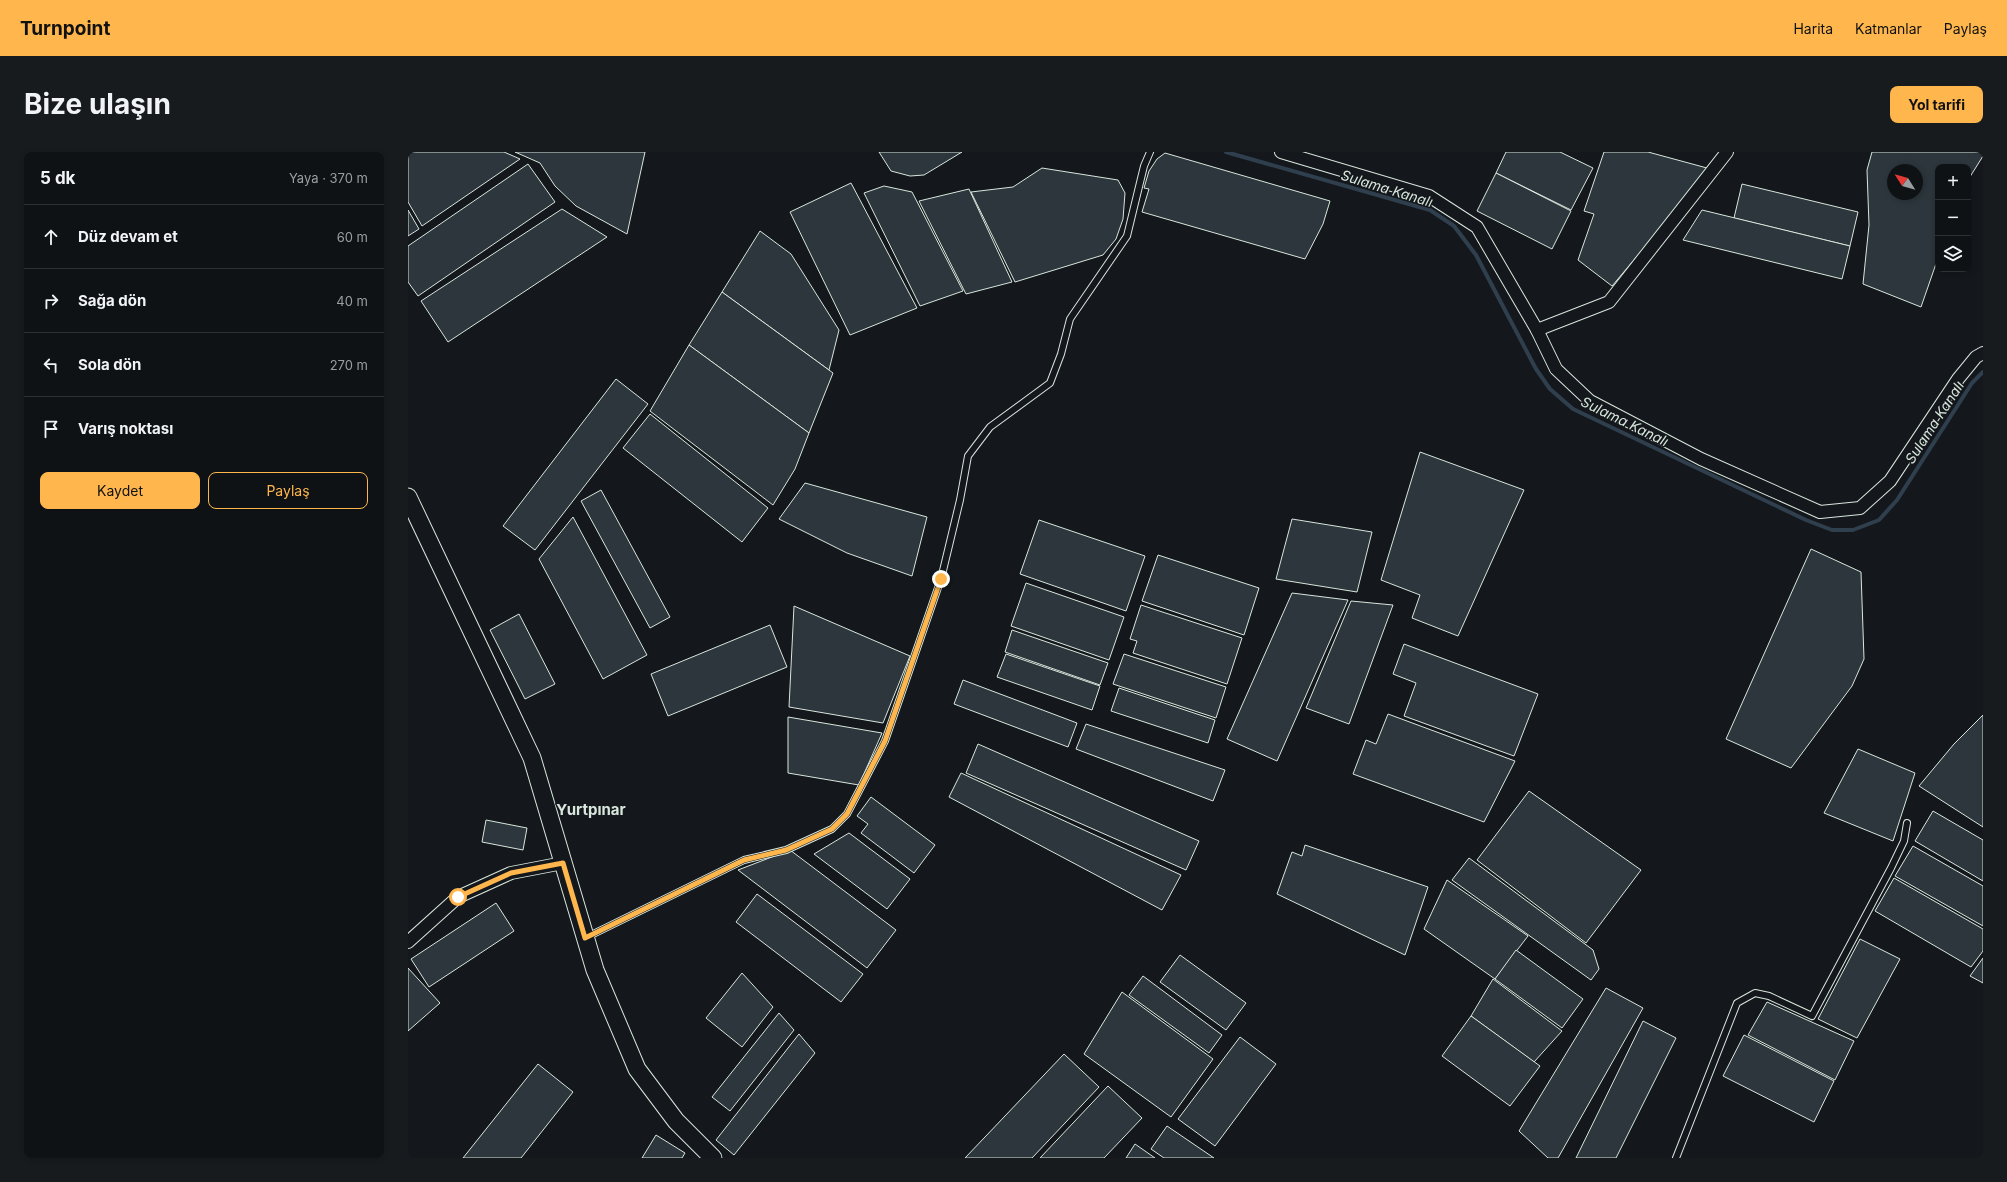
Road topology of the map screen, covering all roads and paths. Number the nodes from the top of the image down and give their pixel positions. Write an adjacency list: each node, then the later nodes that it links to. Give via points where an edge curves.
1 (1150, 152): 9 (lane, via 1144,166 1127,236 1070,319 1050,383 990,427 968,456 941,579 885,741 847,814 832,829 786,850 744,860)
2 (1281, 152): 4 (street, via 1429,196 1477,228)
3 (1727, 152): 4 (street, via 1609,302)
4 (1537, 330): 5 (street, via 1556,369 1590,401 1701,459 1820,512 1860,508 1890,480 1958,379 1976,357)
5 (1983, 353)
6 (408, 497): 8 (street, via 532,758)
7 (1907, 823): 12 (lane, via 1904,842 1812,1016 1769,996 1755,993 1737,1003)
8 (563, 863): 9 (street); 10 (street, via 511,873 458,897)
9 (585, 938): 11 (street, via 595,970 637,1069 676,1121)
10 (408, 942)
11 (713, 1158)
12 (1676, 1158)

